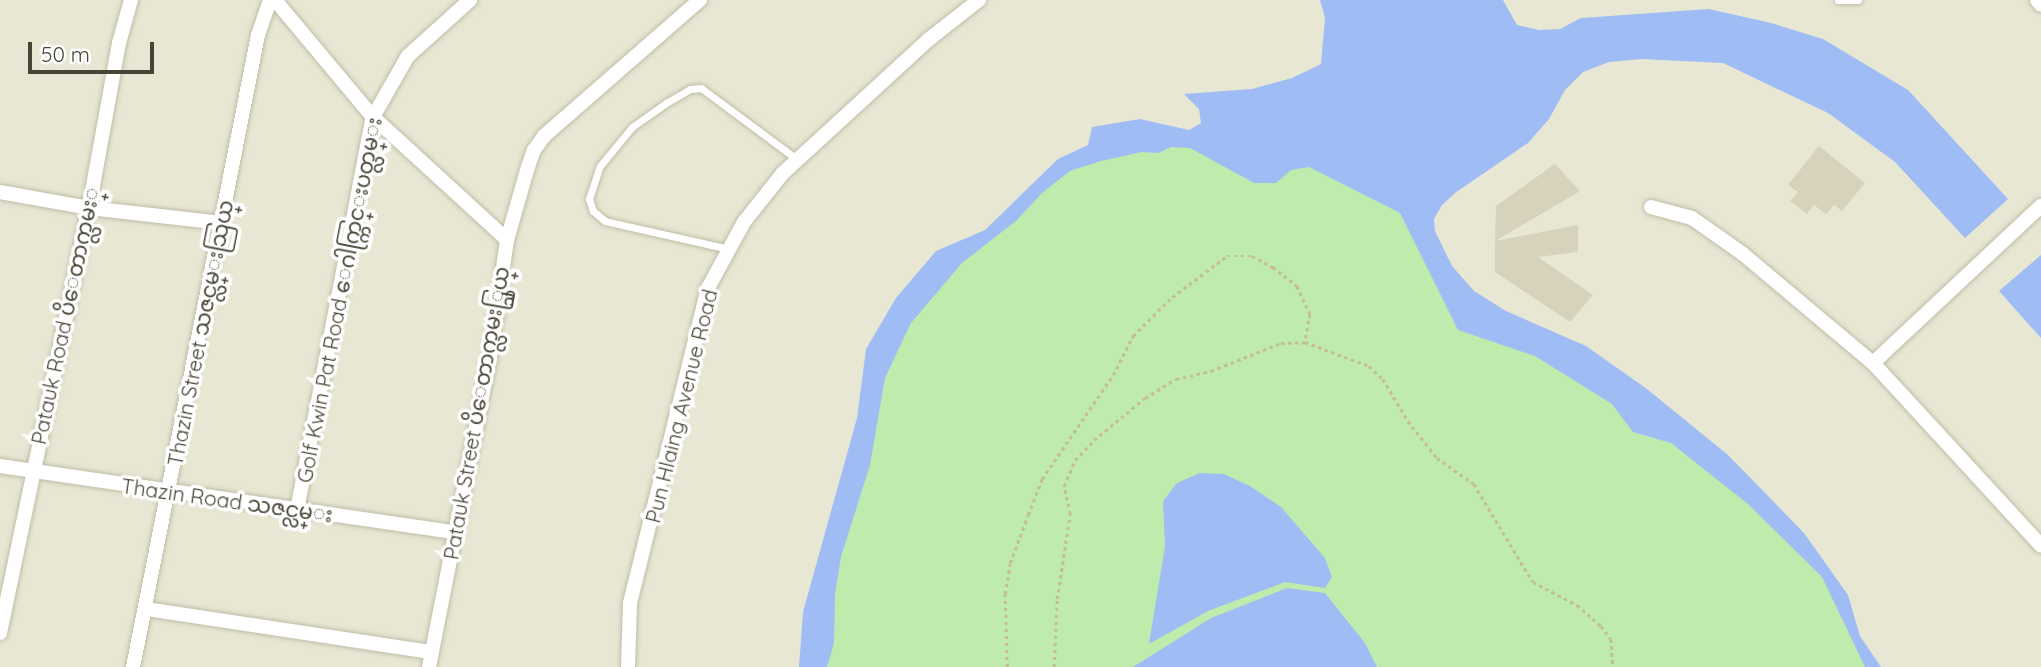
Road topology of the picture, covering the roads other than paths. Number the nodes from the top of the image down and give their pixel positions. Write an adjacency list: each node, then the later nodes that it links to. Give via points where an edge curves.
1 (131, 0): 15 (street, Patauk Road ပိေတာက္လမး္)
2 (273, 0): 10 (street, Patauk Street ပိေတာက္လမး္သြယ္); 16 (street, Thazin Street သဇင္လမ္းသြယ္, via 258,35)
3 (470, 0): 10 (street, Golf Kwin Pat Road ေဂါက္ကြင္းပတ္လမ္း, via 408,56)
4 (700, 0): 17 (street, via 544,136 528,167)
5 (979, 0): 11 (street, Pun Hlaing Avenue Road)
6 (1838, 0): 7 (lane)
7 (1858, 0)
8 (2037, 0): 9 (street)
9 (2041, 5)
10 (373, 117): 17 (street, Patauk Street ပိေတာက္လမး္သြယ္); 23 (street, Golf Kwin Pat Road ေဂါက္ကြင္းပတ္လမ္း)
11 (798, 160): 18 (street, Pun Hlaing Avenue Road, via 744,222); 18 (lane, via 701,88 666,103 632,127 600,166 589,199 593,211 605,221)
12 (0, 192): 15 (street)
13 (2041, 206): 19 (street)
14 (1651, 207): 19 (street, via 1692,218 1743,254)
15 (89, 208): 16 (street); 21 (street, Patauk Road ပိေတာက္လမး္)
16 (222, 223): 22 (street, Thazin Street သဇင္လမ္းသြယ္)
17 (507, 240): 24 (street, Patauk Street ပိေတာက္လမး္သြယ္, via 491,351)
18 (730, 249): 30 (street, Pun Hlaing Avenue Road, via 708,288 630,603)
19 (1873, 363): 25 (street)
20 (0, 466): 21 (street, Thazin Road သဇင္လမ္း)
21 (32, 472): 22 (street, Thazin Road သဇင္လမ္း); 27 (street, Patauk Road ပိေတာက္လမး္)
22 (169, 493): 23 (street, Thazin Road သဇင္လမ္း); 26 (street, Thazin Street သဇင္လမ္းသြယ္)
23 (297, 510): 24 (street, Thazin Road သဇင္လမ္း)
24 (455, 532): 28 (street, Patauk Street ပိေတာက္လမး္သြယ္)
25 (2041, 546)
26 (146, 609): 28 (street); 29 (street, Thazin Street သဇင္လမ္းသြယ္)
27 (0, 633)
28 (430, 659)
29 (133, 667)
30 (628, 667)

